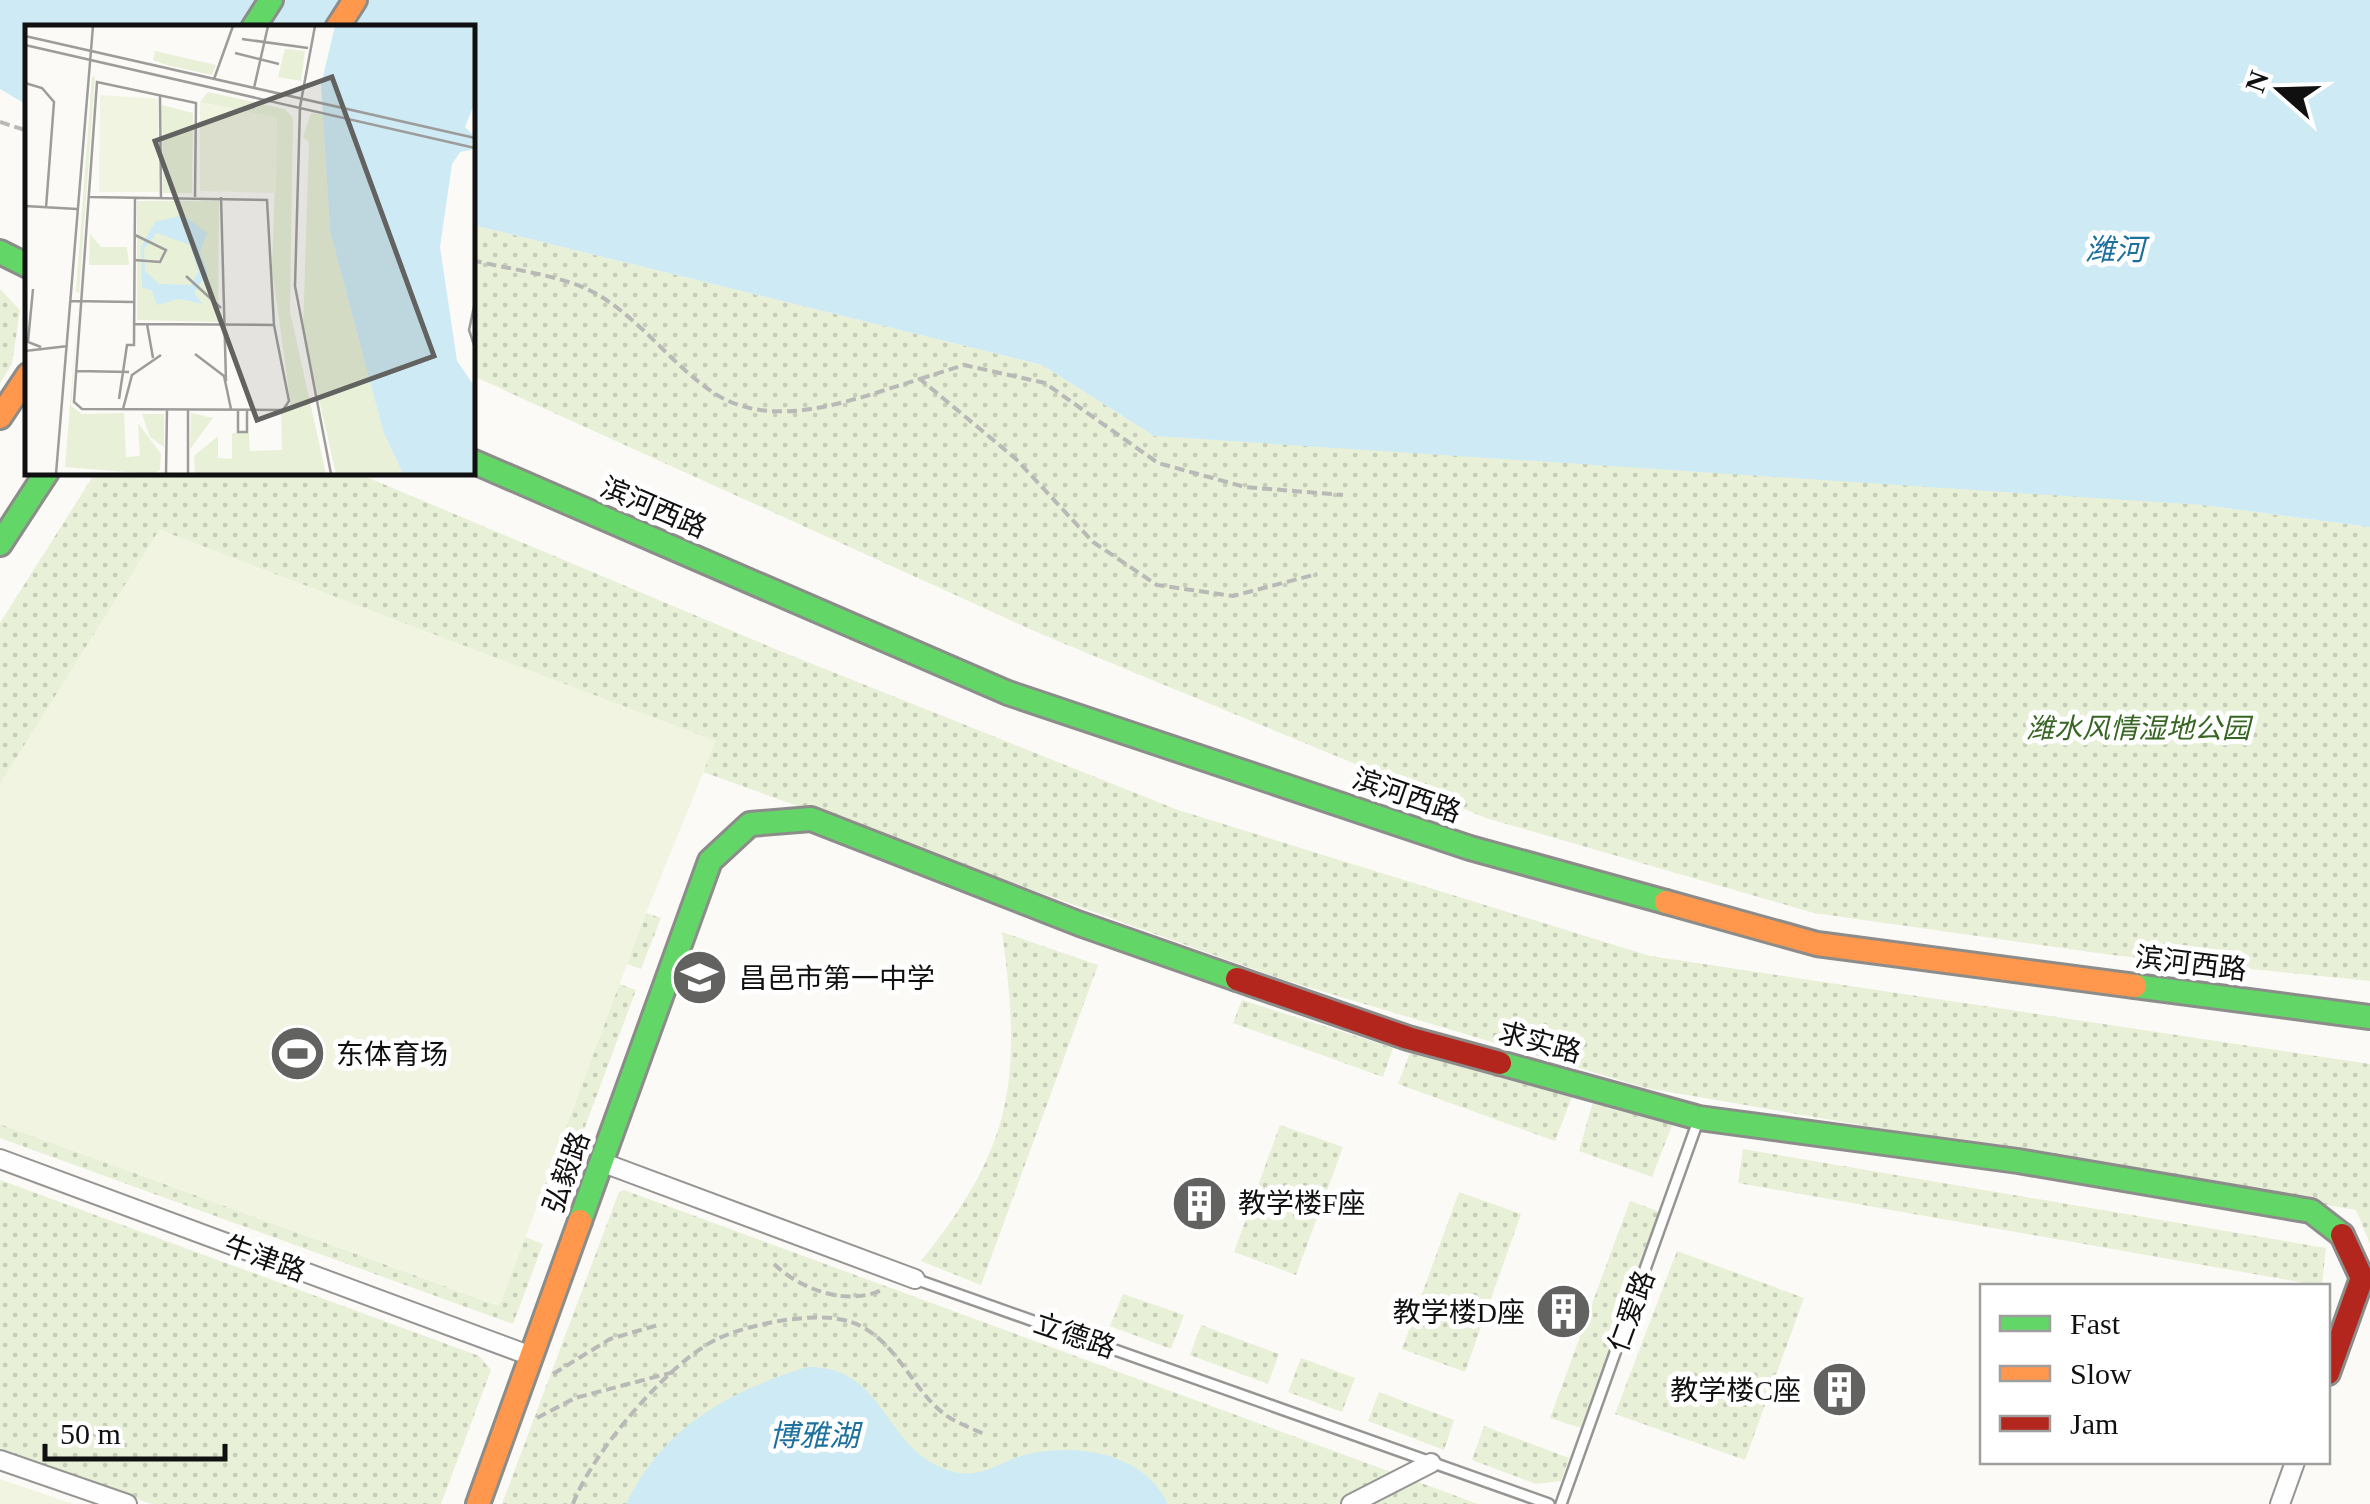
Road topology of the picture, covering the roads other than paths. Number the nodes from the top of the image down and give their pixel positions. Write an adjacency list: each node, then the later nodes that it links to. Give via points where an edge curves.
1 (271, 0): 3 (street)
2 (355, 0): 4 (street)
3 (255, 25)
4 (339, 25)
5 (0, 252): 6 (street)
6 (25, 264)
7 (25, 380): 8 (street)
8 (0, 417)
9 (475, 463): 13 (street, 滨河西路, via 1008,693 1470,848 1817,944)
10 (45, 475): 11 (street)
11 (0, 544)
12 (710, 862): 14 (street, 求实路, via 750,824 812,818 1080,924 1408,1038); 16 (street, 弘毅路)
13 (2370, 1016)
14 (1700, 1118): 19 (street, 求实路, via 2312,1211 2346,1238 2362,1278); 27 (lane, 仁爱路)
15 (0, 1159): 18 (street, 牛津路)
16 (601, 1162): 17 (street, 立德路); 18 (street, 弘毅路)
17 (913, 1278): 21 (lane, 立德路)
18 (530, 1356): 24 (street, 弘毅路)
19 (2330, 1368)
20 (0, 1460): 23 (street)
21 (1431, 1463): 25 (street); 26 (lane, 立德路)
22 (2294, 1464): 28 (street)
23 (127, 1504)
24 (478, 1504)
25 (1351, 1504)
26 (1549, 1504)
27 (1561, 1504)
28 (2280, 1504)

